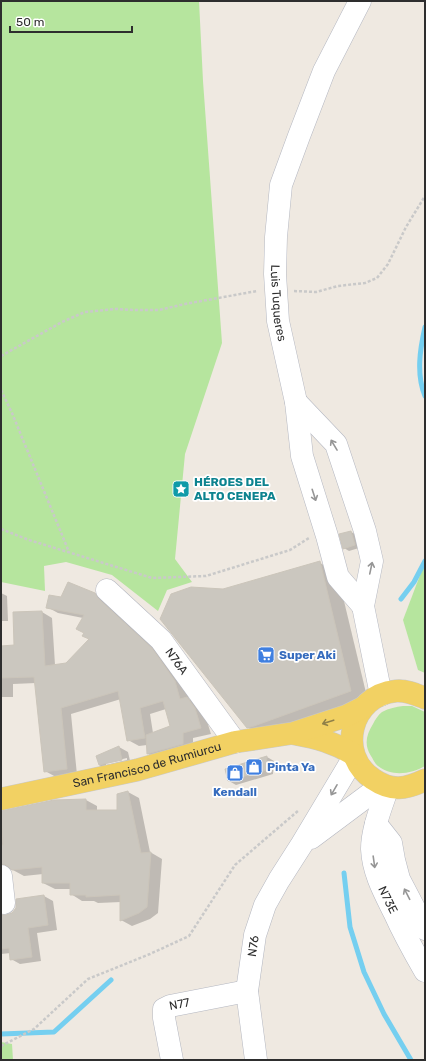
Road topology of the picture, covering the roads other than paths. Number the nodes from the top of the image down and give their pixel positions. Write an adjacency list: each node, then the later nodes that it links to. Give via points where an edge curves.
1 (360, 1): 2 (street, Luis Tuqueres, via 324,71 282,185 275,274 278,320)
2 (296, 402): 4 (street, Luis Tuqueres, one-way to 4, via 302,456 338,577); 4 (street, one-way to 2, via 372,561 365,531 336,444)
3 (107, 590): 9 (street, N76A, via 161,640)
4 (363, 606): 5 (street)
5 (381, 695): 6 (main road, via 396,691 411,692); 7 (main road, San Francisco de Rumiurcu)
6 (425, 698)
7 (362, 708): 8 (main road, San Francisco de Rumiurcu, one-way to 8); 10 (main road, via 354,722 351,738)
8 (294, 733): 9 (main road, San Francisco de Rumiurcu); 10 (main road, San Francisco de Rumiurcu, via 337,744)
9 (235, 742): 13 (main road, San Francisco de Rumiurcu, via 137,770)
10 (353, 755): 12 (main road, via 365,774); 14 (street, N76, one-way to 14)
11 (425, 780): 12 (main road, via 409,787)
12 (385, 786): 14 (street, N76); 17 (street, N73E, via 372,848 374,868 381,886)
13 (1, 799)
14 (302, 844): 19 (street, N76, via 265,905 255,935)
15 (1, 876): 16 (street)
16 (4, 903)
17 (419, 935): 18 (street, N73E)
18 (425, 971)
19 (247, 991): 20 (street, N77, via 164,1009); 21 (street, N76)
20 (172, 1060)
21 (256, 1060)

